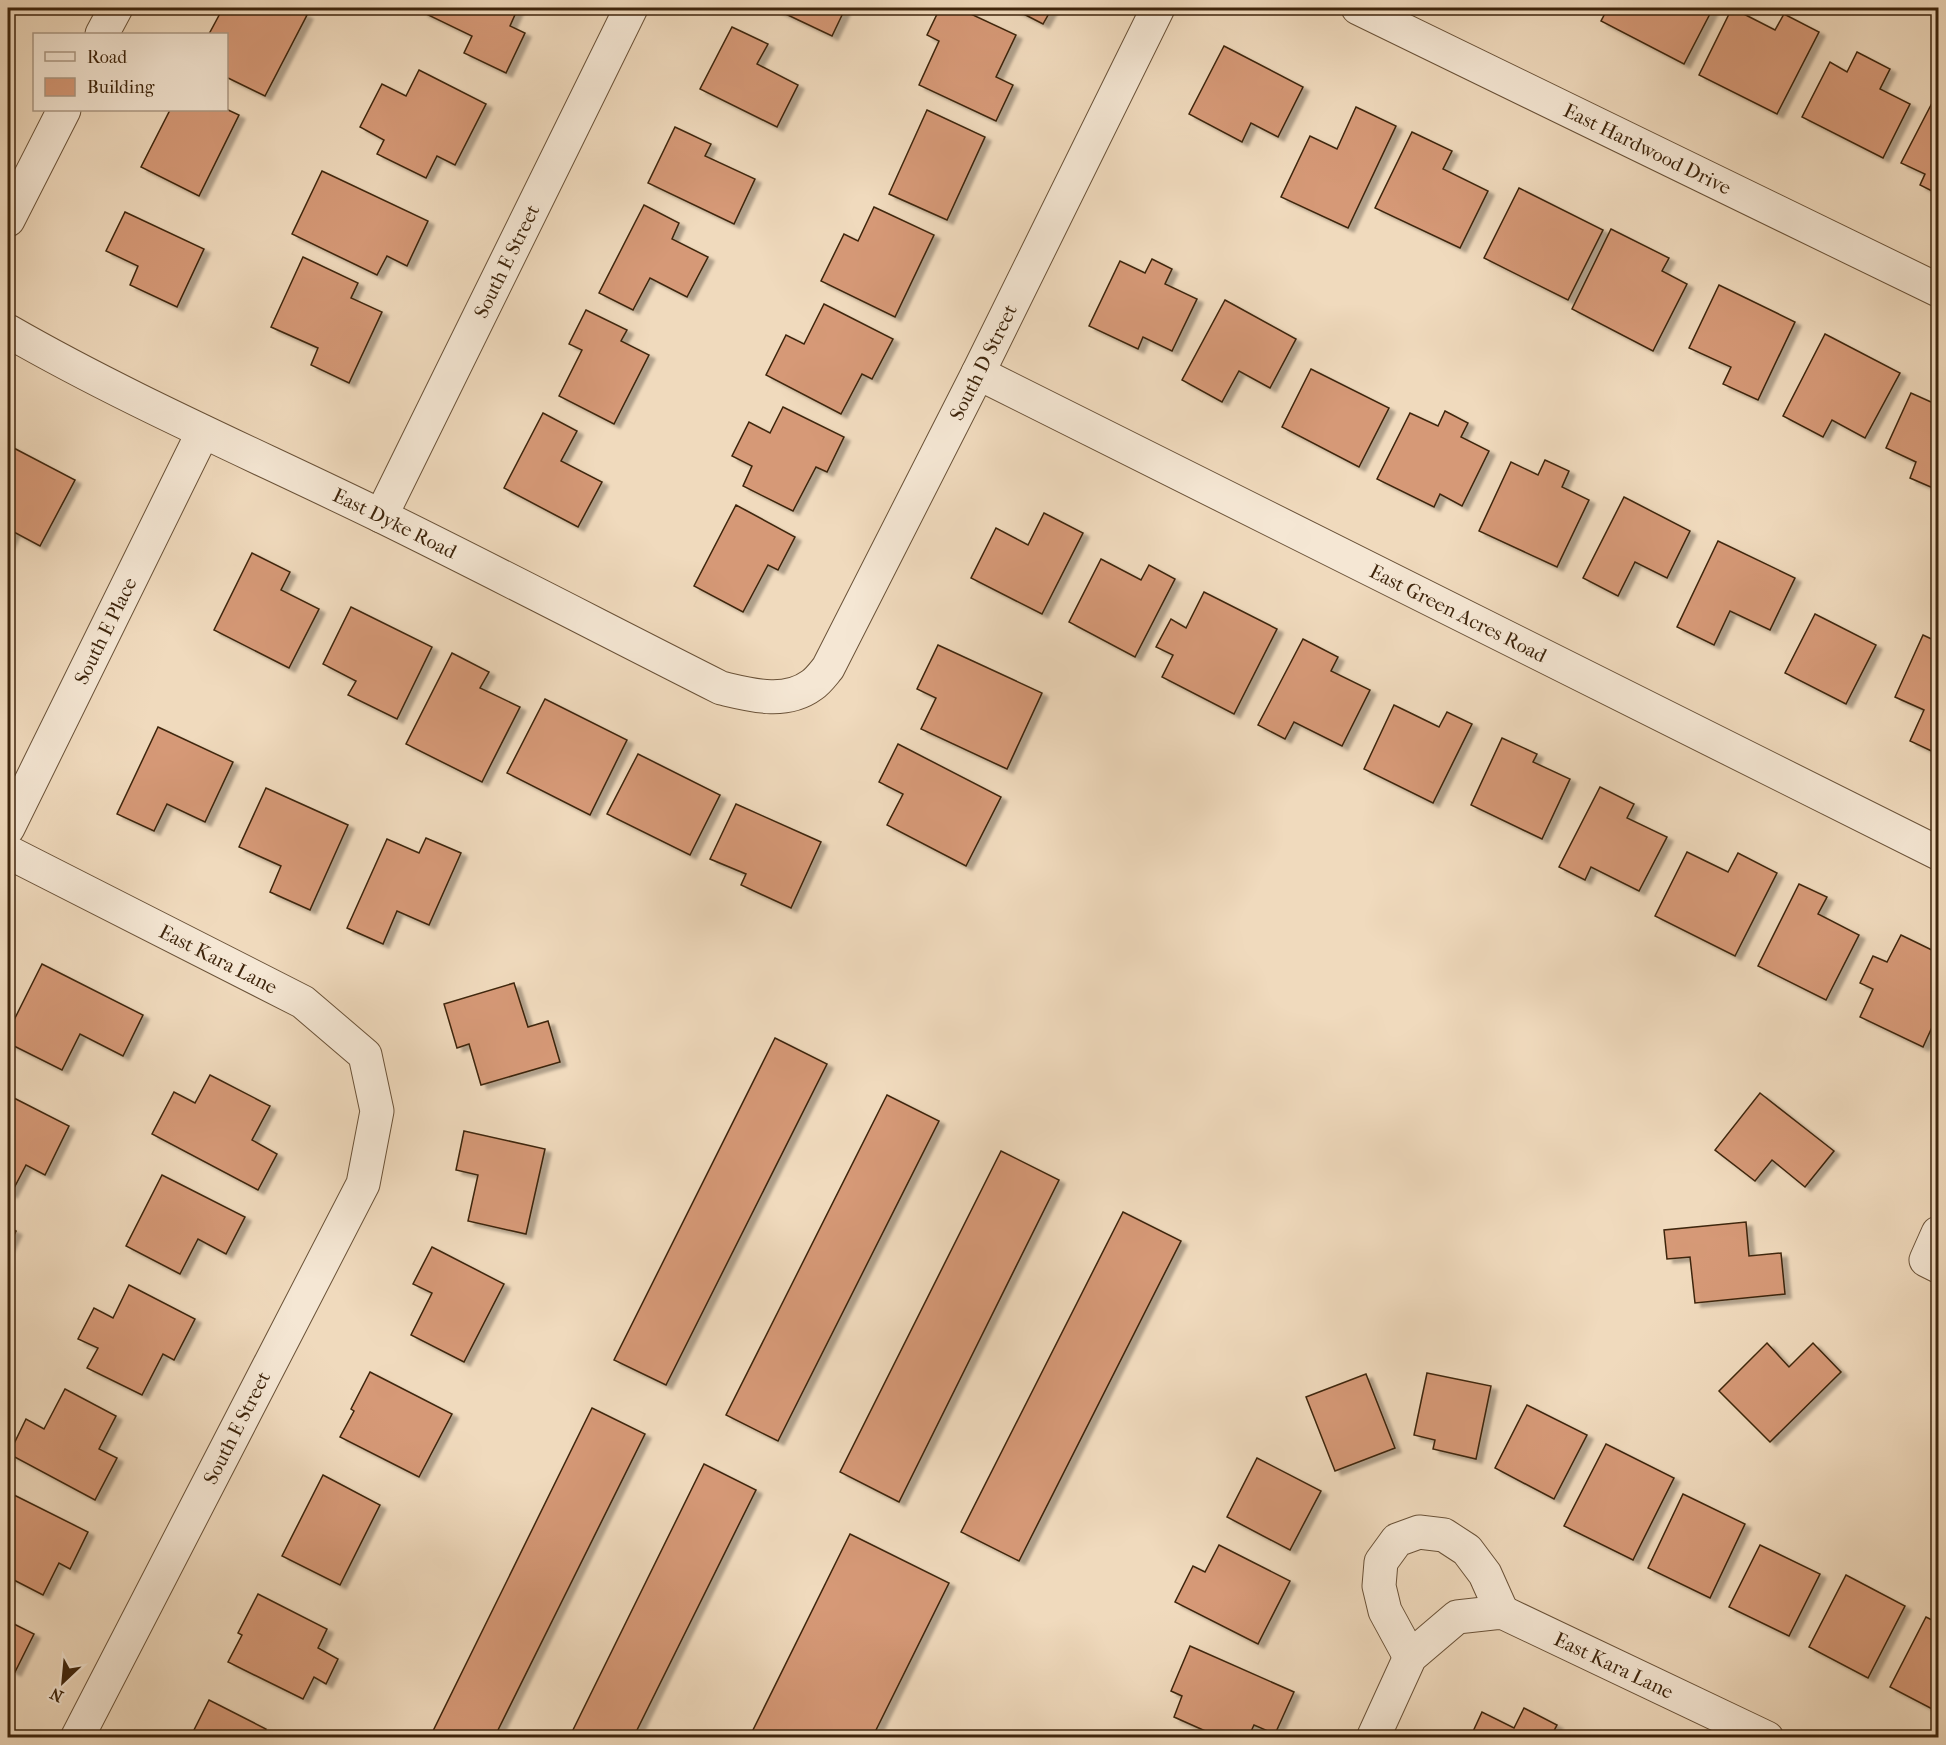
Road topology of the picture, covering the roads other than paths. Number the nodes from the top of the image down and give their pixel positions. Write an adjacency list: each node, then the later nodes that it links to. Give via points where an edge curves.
1 (116, 8): 5 (street)
2 (631, 8): 12 (street, South E Street)
3 (1158, 8): 10 (street, South D Street)
4 (1358, 8): 8 (street, East Hardwood Drive)
5 (103, 33)
6 (63, 111): 7 (street)
7 (8, 220)
8 (1938, 290)
9 (8, 331): 11 (street, East Dyke Road)
10 (978, 374): 13 (street, South D Street, via 828,668 812,686); 16 (street, East Green Acres Road)
11 (203, 432): 12 (street, East Dyke Road); 14 (street, South E Place)
12 (381, 516): 13 (street, East Dyke Road, via 721,688 755,697)
13 (788, 697)
14 (8, 828)
15 (8, 852): 17 (street, East Kara Lane, via 303,1002 365,1055)
16 (1938, 854)
17 (377, 1111): 20 (street, South E Street, via 363,1184)
18 (1502, 1612): 19 (street, via 1457,1617); 19 (street, via 1485,1574 1467,1550 1444,1535 1419,1532 1397,1540 1381,1562 1379,1586 1385,1611); 22 (street, East Kara Lane)
19 (1410, 1657): 21 (street)
20 (76, 1737)
21 (1373, 1737)
22 (1767, 1737)

